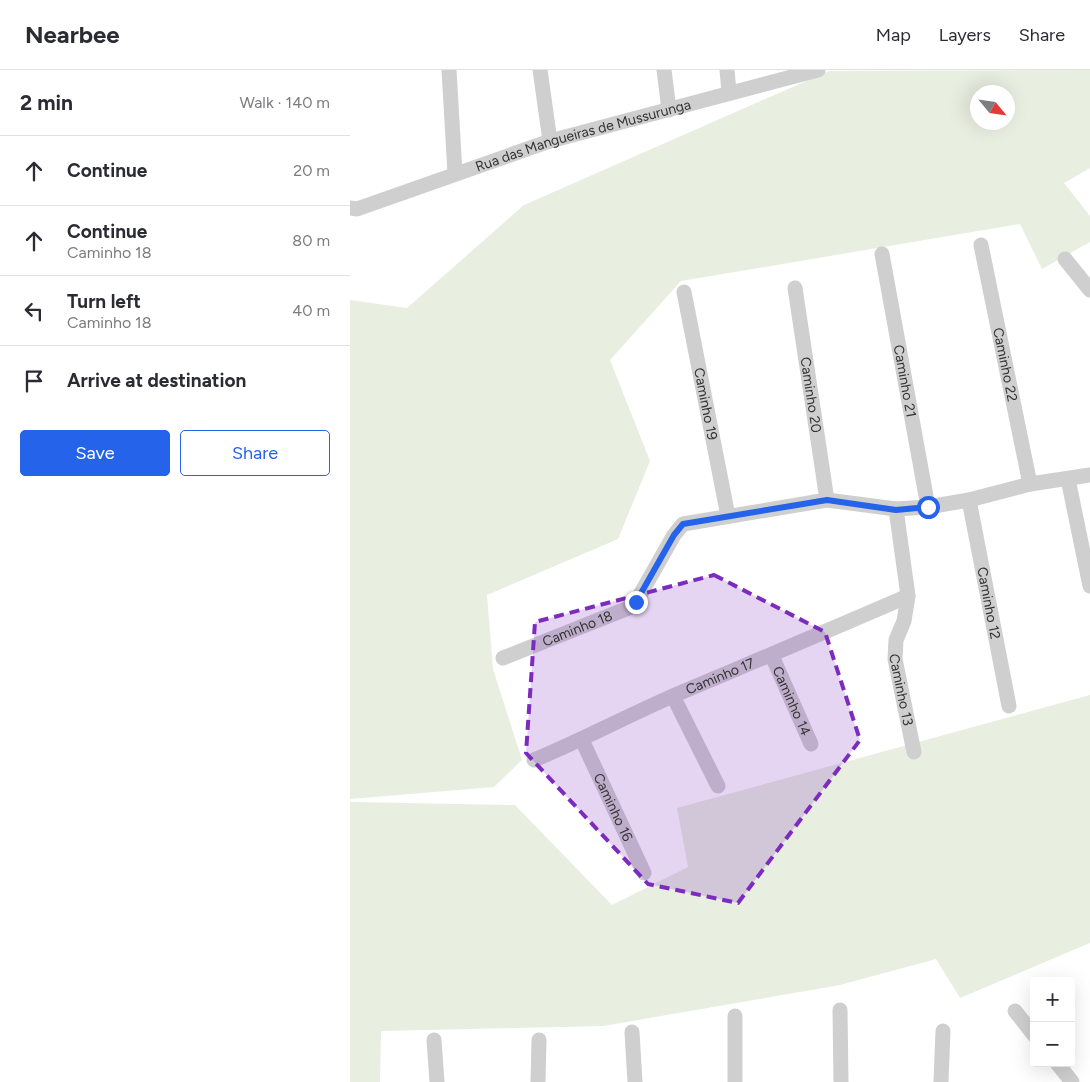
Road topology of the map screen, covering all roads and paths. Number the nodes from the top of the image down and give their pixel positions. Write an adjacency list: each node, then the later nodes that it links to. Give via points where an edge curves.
1 (449, 70): 9 (street)
2 (540, 70): 8 (street)
3 (664, 70): 7 (street)
4 (727, 70): 6 (street)
5 (818, 70): 6 (street, Rua das Mangueiras de Mussurunga)
6 (729, 92): 7 (street, Rua das Mangueiras de Mussurunga)
7 (669, 110): 8 (street, Rua das Mangueiras de Mussurunga)
8 (550, 140): 9 (street, Rua das Mangueiras de Mussurunga)
9 (455, 173): 10 (street, Rua das Mangueiras de Mussurunga, via 357,209)
10 (350, 208)
11 (981, 245): 19 (street, Caminho 22)
12 (882, 254): 22 (street, Caminho 21)
13 (1065, 259): 15 (street)
14 (795, 288): 20 (street, Caminho 20)
15 (1090, 290)
16 (684, 292): 24 (street, Caminho 19)
17 (1090, 475): 18 (street, Caminho 18)
18 (1068, 479): 19 (street, Caminho 18); 25 (street)
19 (1030, 484): 21 (street, Caminho 18)
20 (827, 500): 23 (street, Caminho 18); 24 (street, Caminho 18)
21 (968, 500): 22 (street, Caminho 18); 30 (street, Caminho 12)
22 (928, 507): 23 (street, Caminho 18)
23 (896, 510): 26 (street, Caminho 13)
24 (728, 516): 28 (street, Caminho 18, via 683,524 631,607)
25 (1090, 586)
26 (908, 596): 27 (street, Caminho 17); 33 (street, Caminho 13, via 896,640 895,659)
27 (772, 656): 29 (street, Caminho 17); 32 (street, Caminho 14)
28 (502, 658)
29 (673, 696): 31 (street, Caminho 17); 35 (street)
30 (1009, 706)
31 (582, 740): 34 (street, Caminho 17); 36 (street, Caminho 16)
32 (811, 744)
33 (914, 752)
34 (534, 760)
35 (718, 786)
36 (644, 873)
37 (840, 1010): 50 (street)
38 (1015, 1011): 40 (street)
39 (735, 1016): 49 (street)
40 (1030, 1030)
41 (632, 1032): 48 (street)
42 (943, 1032): 51 (street)
43 (434, 1040): 46 (street)
44 (539, 1040): 47 (street)
45 (1060, 1067): 52 (street)
46 (437, 1082)
47 (538, 1082)
48 (635, 1082)
49 (735, 1082)
50 (841, 1082)
51 (941, 1082)
52 (1072, 1082)

